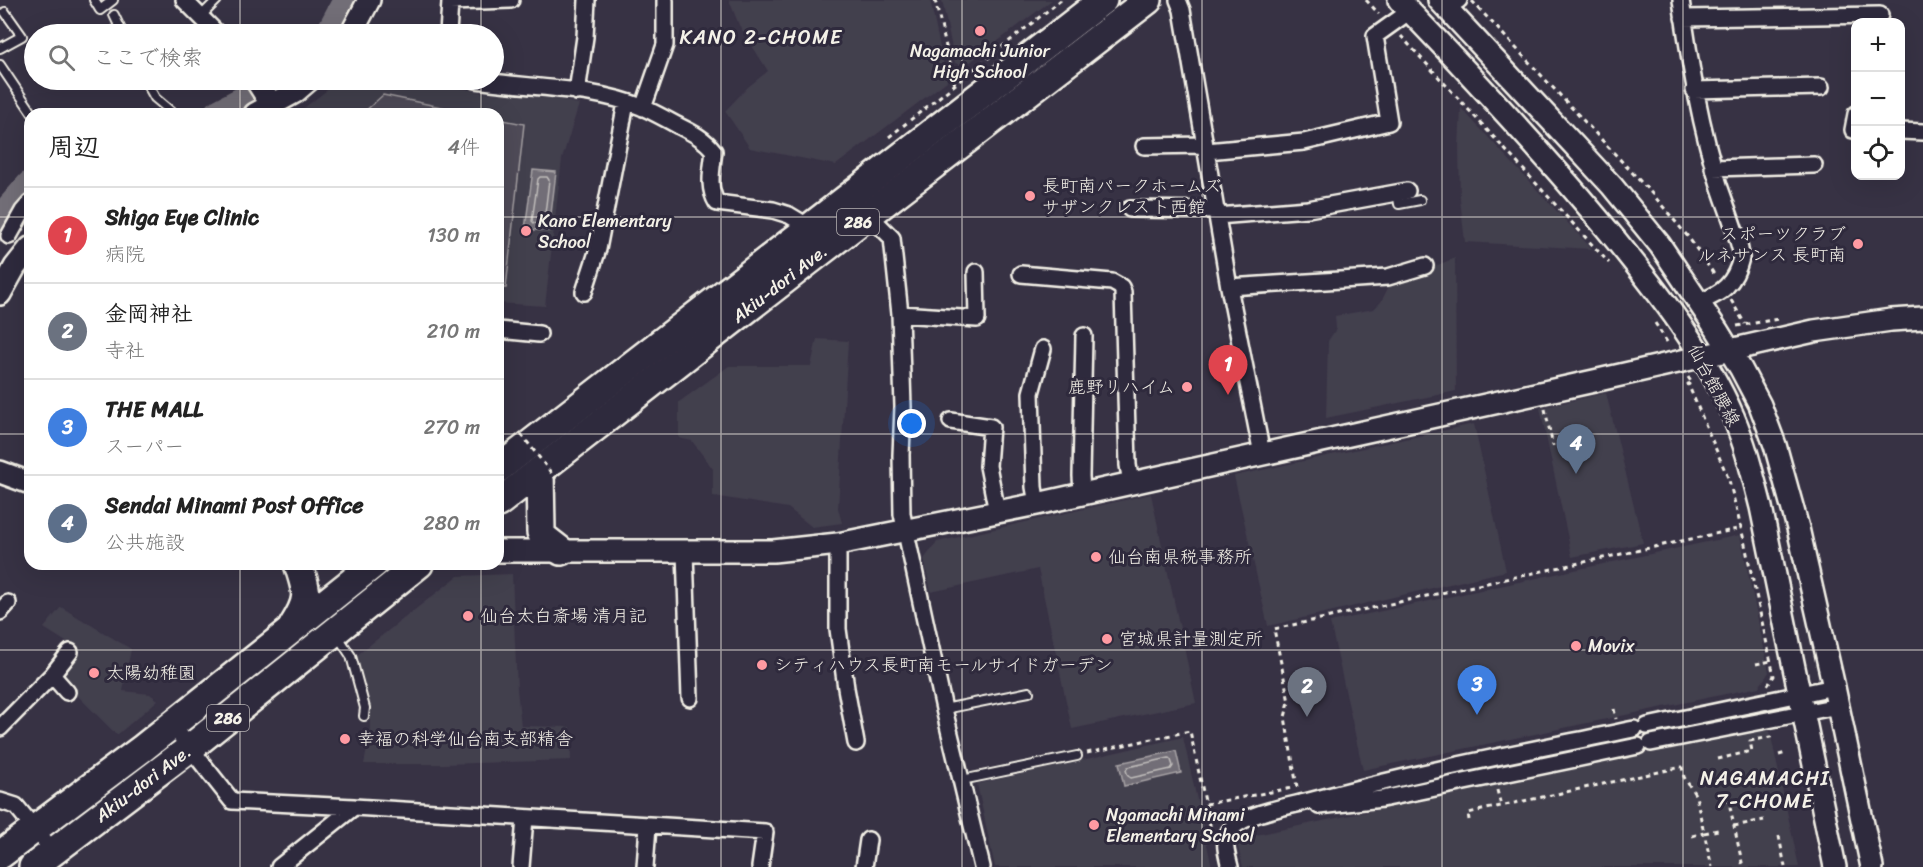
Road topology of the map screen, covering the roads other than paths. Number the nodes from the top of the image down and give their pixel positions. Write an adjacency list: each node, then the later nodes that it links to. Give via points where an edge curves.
1 (94, 0): 2 (lane, via 100,10)
2 (113, 0)
3 (184, 0): 18 (street)
4 (217, 0): 18 (lane)
5 (369, 0): 22 (main road)
6 (511, 0): 23 (street, via 450,2)
7 (587, 0): 31 (street)
8 (665, 0): 36 (street, via 665,45)
9 (1103, 0): 44 (highway, Akiu-dori Ave. / 286)
10 (1148, 0): 44 (highway, Akiu-dori Ave. / 286)
11 (1178, 0): 40 (street)
12 (1681, 0): 19 (street)
13 (1448, 3): 57 (main road, 仙台館腰線, via 1612,186)
14 (1404, 6): 40 (street, via 1391,26 1375,36 1389,122 1304,142); 65 (main road, 仙台館腰線, via 1571,186 1639,268)
15 (5, 12): 24 (lane, via 22,36)
16 (1881, 13): 19 (street)
17 (114, 15): 20 (lane)
18 (201, 16): 21 (street)
19 (1683, 18): 30 (street)
20 (118, 24)
21 (209, 24)
22 (356, 24)
23 (449, 24)
24 (0, 48)
25 (0, 65): 34 (lane)
26 (504, 83): 31 (street)
27 (1821, 87): 30 (street)
28 (151, 90): 35 (lane)
29 (296, 90): 32 (main road)
30 (1694, 90): 42 (street)
31 (577, 92): 33 (street)
32 (261, 95)
33 (626, 103): 36 (street); 56 (street, via 598,249)
34 (29, 108)
35 (167, 108)
36 (643, 108): 48 (street, via 708,143 714,151 710,184 717,203 773,210)
37 (1905, 131): 38 (street)
38 (1923, 132)
39 (1144, 146): 40 (street)
40 (1206, 148): 47 (street)
41 (1814, 165): 42 (street)
42 (1713, 168): 57 (street, via 1742,256 1725,289)
43 (1408, 195): 47 (street, via 1308,209)
44 (860, 205): 48 (highway, Akiu-dori Ave. / 286); 58 (street, via 891,238); 70 (highway, Akiu-dori Ave. / 286)
45 (1130, 209): 47 (street)
46 (24, 210): 49 (street)
47 (1217, 213): 54 (street)
48 (809, 227): 68 (highway, Akiu-dori Ave. / 286)
49 (9, 236)
50 (24, 256): 55 (main road)
51 (1425, 266): 54 (street, via 1388,277)
52 (976, 272): 58 (street, via 977,318)
53 (1021, 274): 72 (street, via 1112,282 1121,287)
54 (1229, 286): 67 (street)
55 (1, 289)
56 (584, 291)
57 (1699, 302): 64 (main road, 仙台館腰線)
58 (900, 314): 77 (street)
59 (1923, 318): 64 (main road, via 1852,324)
60 (504, 331): 61 (street)
61 (539, 334)
62 (1084, 336): 73 (street)
63 (1043, 349): 74 (street, via 1032,393)
64 (1729, 350): 65 (main road); 91 (main road, 仙台館腰線, via 1760,405 1775,445)
65 (1701, 357): 67 (main road); 93 (main road, 仙台館腰線, via 1732,414 1748,455)
66 (951, 421): 75 (street, via 991,427 988,466)
67 (1262, 454): 72 (main road)
68 (504, 464)
69 (0, 472): 71 (main road)
70 (548, 475): 76 (highway, Akiu-dori Ave. / 286); 80 (highway, via 541,532)
71 (24, 481)
72 (1131, 483): 73 (main road)
73 (1082, 493): 74 (main road)
74 (1037, 504): 75 (main road)
75 (997, 512): 77 (main road)
76 (504, 515)
77 (905, 532): 78 (main road); 94 (street)
78 (838, 544): 81 (main road, via 773,551); 98 (street, via 838,629)
79 (504, 551): 80 (main road)
80 (561, 551): 81 (main road)
81 (685, 552): 92 (street)
82 (295, 570): 85 (highway, via 306,598)
83 (366, 570): 85 (highway, Akiu-dori Ave. / 286)
84 (412, 570): 86 (highway, Akiu-dori Ave. / 286)
85 (291, 630): 96 (highway, Akiu-dori Ave. / 286)
86 (334, 632): 95 (lane, via 351,656); 99 (highway, Akiu-dori Ave. / 286)
87 (70, 652): 88 (street)
88 (52, 675): 89 (street); 97 (street)
89 (67, 692)
90 (1029, 692): 94 (lane)
91 (1836, 696): 93 (street); 119 (main road, 仙台館腰線)
92 (690, 698)
93 (1800, 703): 104 (street, via 1640,728 1373,784); 104 (street, via 1644,744 1382,799); 118 (main road, 仙台館腰線)
94 (944, 709): 101 (street)
95 (364, 716)
96 (172, 724): 99 (street); 107 (highway, Akiu-dori Ave. / 286)
97 (0, 728)
98 (856, 743)
99 (190, 748): 103 (street, via 232,801); 110 (highway, Akiu-dori Ave. / 286)
100 (1077, 756): 101 (lane)
101 (962, 780): 116 (street)
102 (0, 801): 107 (street, via 16,806)
103 (354, 807): 105 (street); 111 (street)
104 (1265, 812): 117 (street, via 1231,829 1226,846)
105 (525, 818): 106 (street); 112 (street)
106 (648, 826): 113 (street); 114 (street, via 765,832)
107 (35, 828): 109 (highway, Akiu-dori Ave. / 286); 110 (street)
108 (868, 840): 115 (street)
109 (0, 855)
110 (43, 859)
111 (279, 867)
112 (521, 867)
113 (645, 867)
114 (760, 867)
115 (864, 867)
116 (982, 867)
117 (1230, 867)
118 (1835, 867)
119 (1872, 867)

